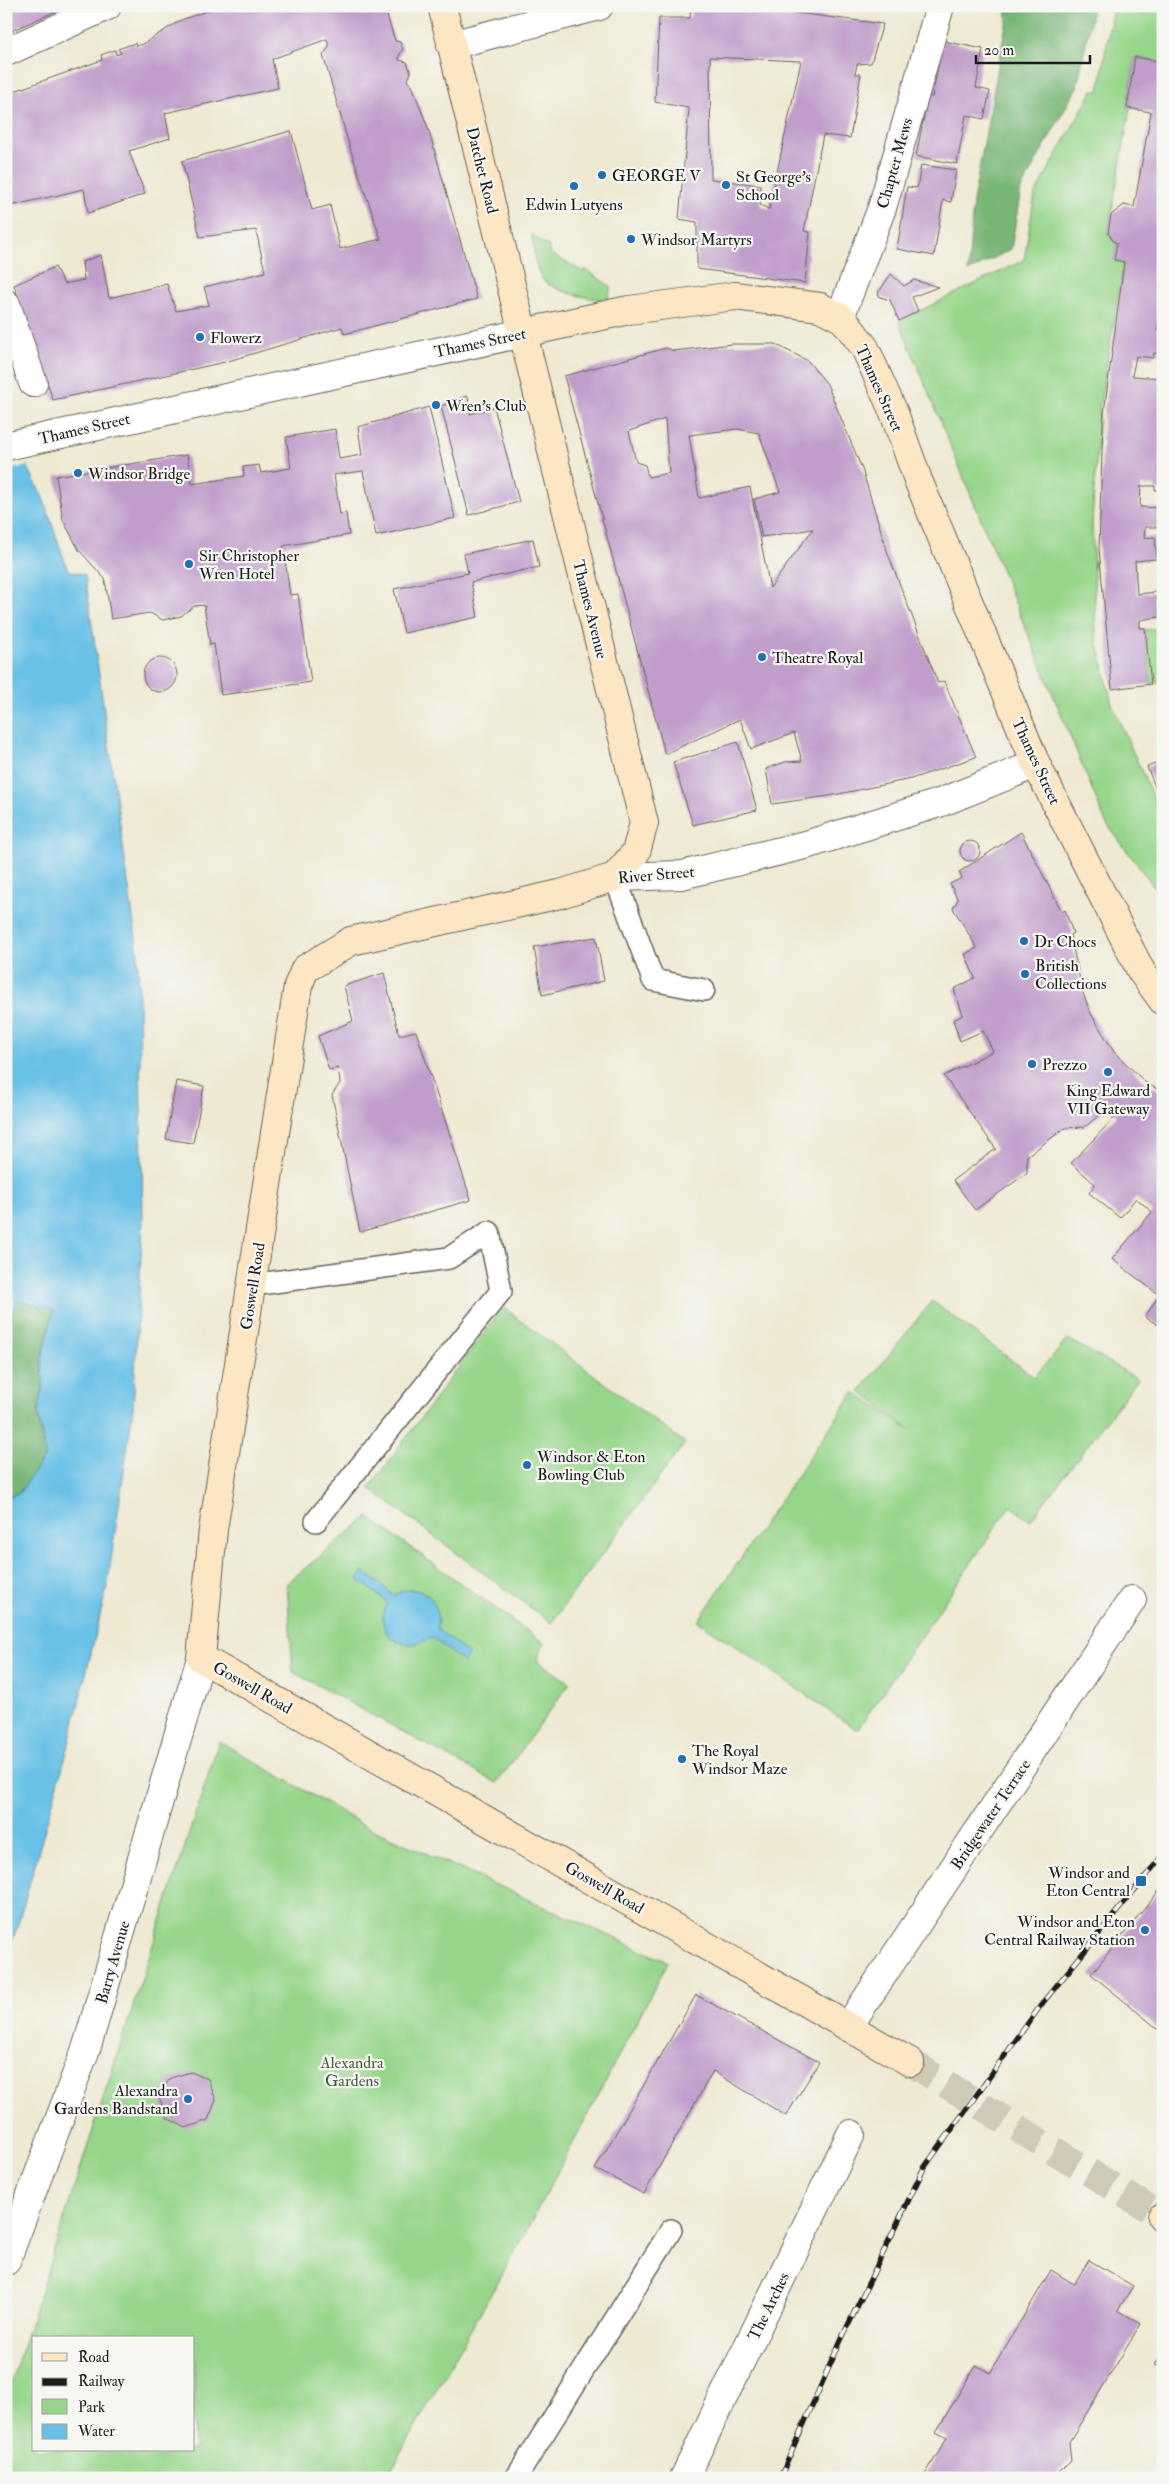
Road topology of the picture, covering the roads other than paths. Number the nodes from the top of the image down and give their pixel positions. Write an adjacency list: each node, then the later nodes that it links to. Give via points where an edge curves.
1 (107, 6): 6 (street)
2 (442, 6): 5 (street, Datchet Road)
3 (599, 6): 5 (street)
4 (940, 6): 8 (street, Chapter Mews, via 882,208)
5 (451, 45): 9 (street, Datchet Road)
6 (6, 52)
7 (6, 304): 10 (street)
8 (840, 317): 9 (street, Thames Street, via 820,307 736,296 629,310); 12 (street, Thames Street, via 865,348 894,413 918,480)
9 (524, 333): 11 (street, Thames Street); 13 (street, Thames Avenue, via 644,823 636,852)
10 (33, 383)
11 (15, 444)
12 (1036, 764): 13 (street, River Street, via 942,802 810,844 682,875); 16 (street, Thames Street, via 1141,971)
13 (615, 877): 14 (street, River Street, via 560,894 351,941); 15 (lane, via 653,980)
14 (305, 969): 17 (street, Goswell Road, via 298,986)
15 (704, 990)
16 (1163, 1001)
17 (252, 1284): 18 (lane, via 449,1258 489,1232 501,1291); 20 (street, Goswell Road, via 213,1530)
18 (316, 1522)
19 (1132, 1600): 21 (street, Bridgewater Terrace)
20 (201, 1658): 21 (street, Goswell Road); 25 (street, Barry Avenue, via 87,2046)
21 (848, 2027): 22 (street, Goswell Road)
22 (910, 2062)
23 (851, 2134): 27 (street, The Arches)
24 (671, 2230): 26 (lane)
25 (6, 2261)
26 (516, 2478)
27 (684, 2478)

